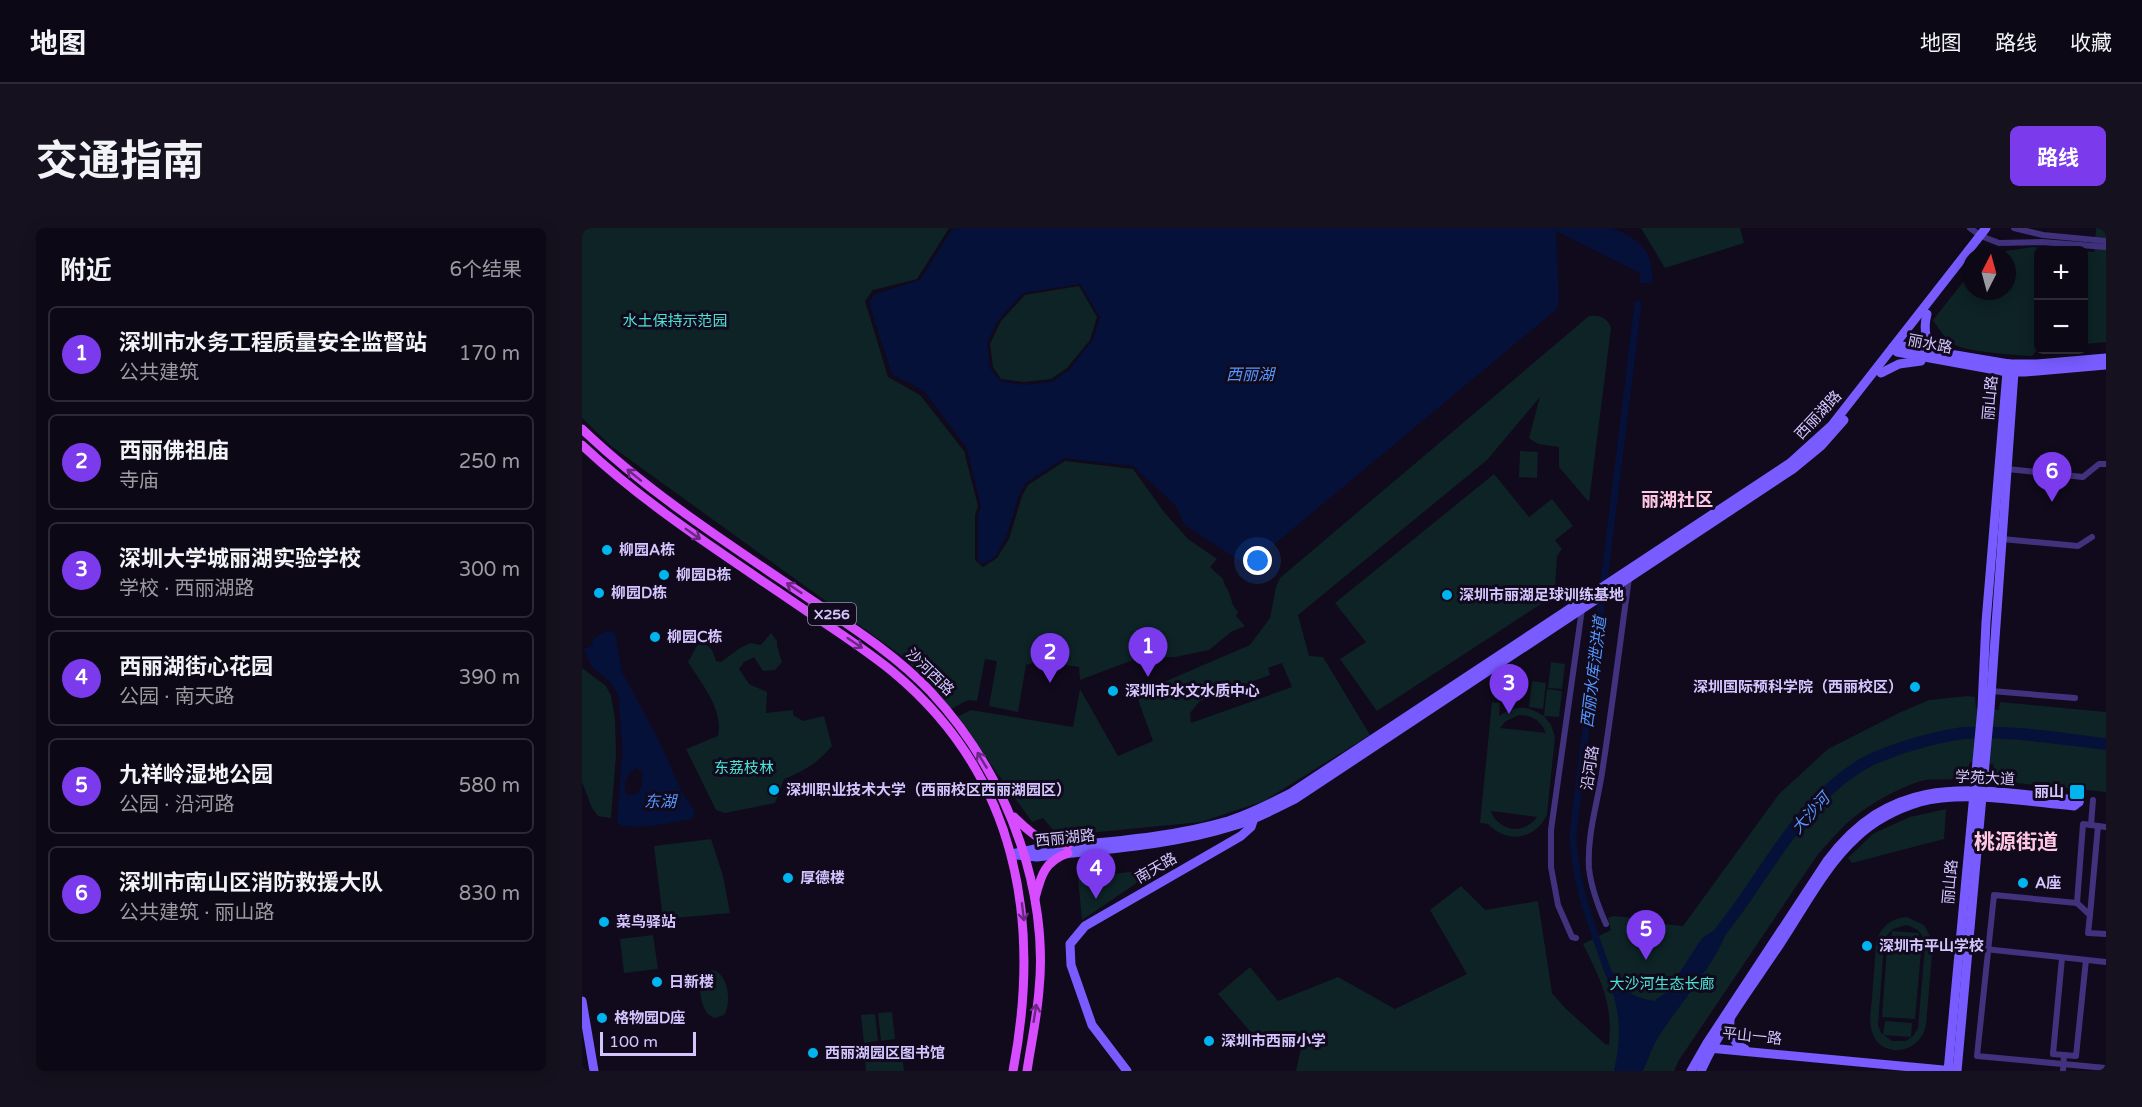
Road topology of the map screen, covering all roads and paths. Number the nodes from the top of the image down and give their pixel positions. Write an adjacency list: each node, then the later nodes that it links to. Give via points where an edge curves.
1 (1970, 228): 4 (street)
2 (1994, 228): 4 (street, 西丽湖路)
3 (2014, 228): 5 (street)
4 (1984, 234): 5 (street, via 1999,243); 10 (street, 西丽湖路)
5 (2043, 239): 6 (street); 7 (street)
6 (2106, 241)
7 (2106, 247)
8 (1962, 269): 9 (street, 西丽湖路)
9 (1927, 314): 10 (street, 西丽湖路); 11 (street, via 1927,339)
10 (1897, 349): 11 (street, 丽水路); 15 (street, 西丽湖路); 22 (street, 西丽湖路, via 1804,452)
11 (1939, 357): 14 (street, 丽水路); 15 (street, via 1908,362)
12 (2106, 358): 14 (street, 丽水路)
13 (2106, 365): 14 (street, 丽水路)
14 (2010, 369): 19 (street, 丽山路); 27 (street, 丽山路, via 1986,622)
15 (1881, 373): 22 (street, 西丽湖路, via 1809,458)
16 (582, 429): 30 (main road, 沙河西路 / X256, one-way to 16, via 964,732 910,671 671,504)
17 (582, 445): 35 (main road, 沙河西路 / X256, one-way to 35, via 664,513 866,651 909,686 944,725 974,768)
18 (2106, 464): 19 (street, via 2099,464 2083,477)
19 (2007, 469): 21 (street, 丽山路)
20 (2092, 537): 21 (street, via 2078,546)
21 (2002, 539): 25 (street, 丽山路)
22 (1627, 575): 23 (street); 40 (street, 沿河路, via 1589,845 1592,887)
23 (1600, 593): 24 (street, 西丽湖路); 34 (street, 西丽湖路, via 1261,808 1192,830)
24 (1582, 609): 31 (street, 西丽湖路, via 1295,799); 42 (street, 沿河路, via 1551,830 1551,867 1558,905 1572,937)
25 (1992, 691): 26 (street); 27 (street, 丽山路)
26 (2075, 698)
27 (1986, 709): 28 (street, 丽山路)
28 (1978, 794): 28 (street, 学苑大道, via 2074,806 2079,802 2075,800); 43 (street, 丽山路); 49 (street, 学苑大道, via 1909,806 1879,820 1856,838 1830,868); 50 (street, 学苑大道, via 1937,792 1911,797 1879,811 1854,829 1818,873)
29 (2093, 800): 32 (street)
30 (1010, 813): 34 (main road, via 1038,839); 36 (main road, 沙河西路 / X256)
31 (1254, 818): 34 (street, 西丽湖路, via 1194,836); 58 (street, 南天路, via 1251,827 1240,836 1085,926 1070,944 1071,964 1092,1025)
32 (2094, 826): 33 (street); 38 (street, via 2083,824); 39 (street)
33 (2106, 827)
34 (1068, 849): 36 (street, 西丽湖路); 37 (main road, via 1045,869)
35 (1012, 854): 36 (street, 西丽湖路); 56 (main road, 沙河西路 / X256, one-way to 56, via 1022,902 1026,955)
36 (1024, 854): 37 (main road, 沙河西路 / X256)
37 (1035, 900): 57 (main road, 沙河西路 / X256, one-way to 37, via 1039,990)
38 (2077, 903): 39 (street); 44 (street, via 1994,895)
39 (2090, 915): 41 (street, via 2088,933)
40 (1606, 924)
41 (2106, 934)
42 (1576, 938)
43 (1963, 947): 44 (street); 62 (street, 丽山路); 63 (street, 丽山路)
44 (1988, 950): 45 (street); 53 (street, via 1977,1056)
45 (2062, 958): 46 (street); 52 (street, via 2053,1054)
46 (2086, 960): 47 (street); 52 (street, via 2076,1056)
47 (2106, 962)
48 (582, 1001): 55 (street)
49 (1730, 1020): 50 (street, 学苑大道); 51 (street, via 1733,1039)
50 (1709, 1050): 51 (street, 平山一路); 59 (street, 学苑大道); 60 (street, 学苑大道); 61 (street, 平山一路)
51 (1750, 1051): 62 (street, 平山一路)
52 (2064, 1055): 53 (street)
53 (2063, 1067): 54 (street)
54 (2106, 1068)
55 (594, 1071)
56 (1013, 1071)
57 (1027, 1071)
58 (1127, 1071)
59 (1691, 1071)
60 (1701, 1071)
61 (1894, 1071)
62 (1948, 1071): 63 (street, 平山一路)
63 (1956, 1071)

